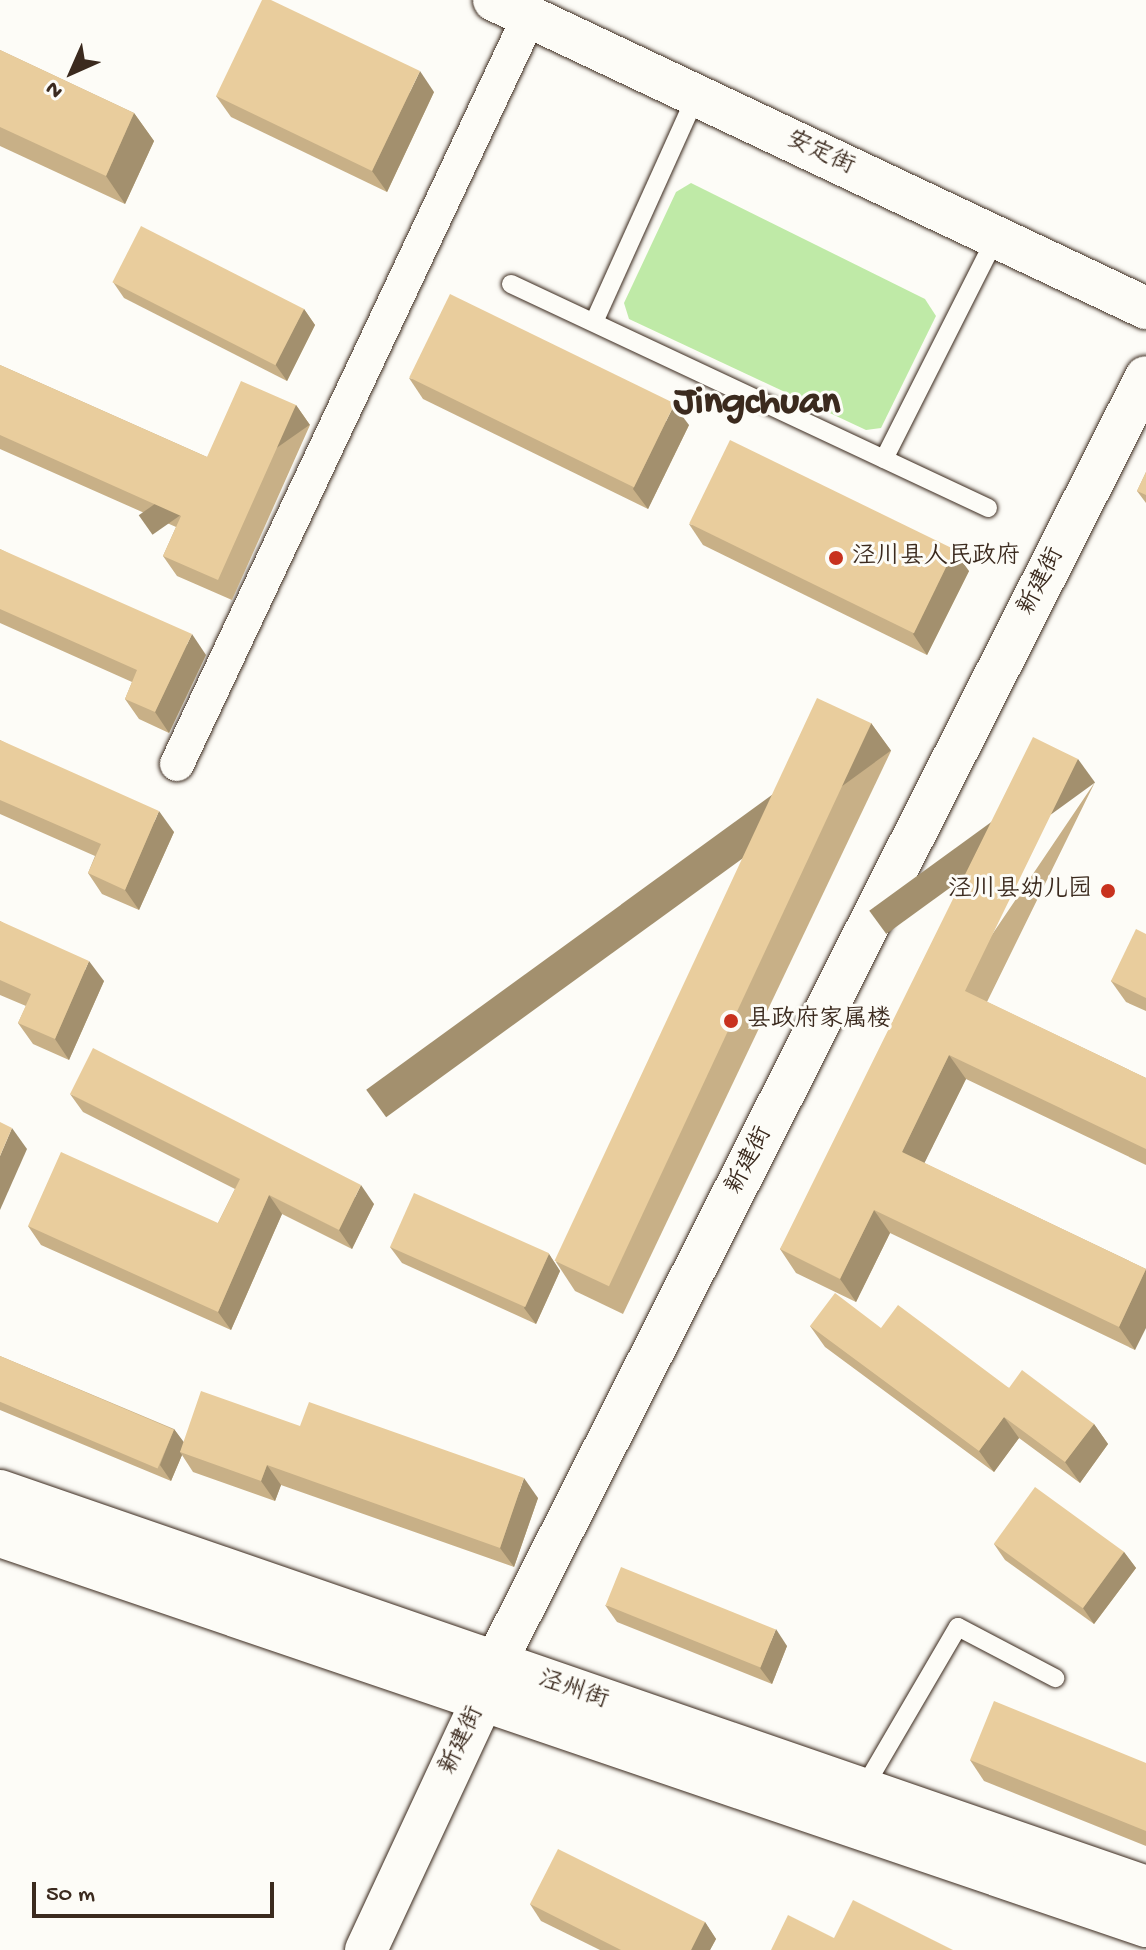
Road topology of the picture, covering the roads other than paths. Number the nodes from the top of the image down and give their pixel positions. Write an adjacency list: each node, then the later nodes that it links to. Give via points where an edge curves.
1 (512, 9): 2 (street, 安定街); 10 (street)
2 (696, 96): 3 (street, 安定街); 6 (lane)
3 (996, 237): 5 (street, 安定街); 8 (lane)
4 (511, 284): 6 (lane)
5 (1146, 308)
6 (594, 322): 8 (lane)
7 (1146, 377): 14 (street, 新建街)
8 (884, 459): 9 (lane)
9 (988, 508)
10 (177, 764)
11 (0, 1492): 14 (main road, 泾州街)
12 (0, 1535): 14 (main road, 泾州街)
13 (1055, 1678): 15 (lane, via 958,1627)
14 (490, 1681): 15 (main road, 泾州街); 17 (main road, 泾州街); 18 (street, 新建街)
15 (862, 1791): 16 (main road, 泾州街)
16 (1146, 1888)
17 (1146, 1925)
18 (366, 1950)

